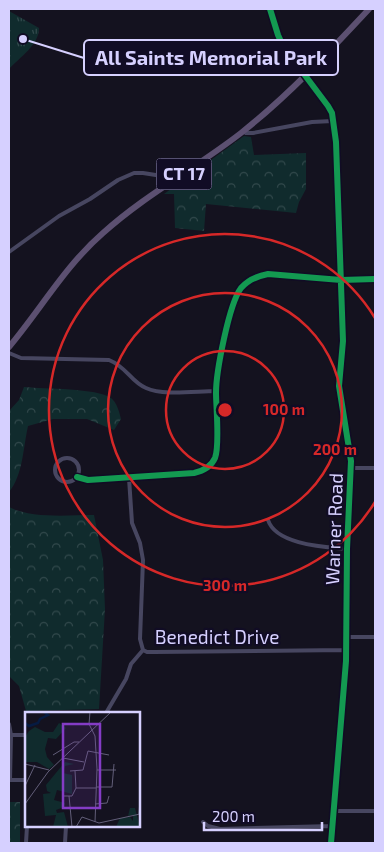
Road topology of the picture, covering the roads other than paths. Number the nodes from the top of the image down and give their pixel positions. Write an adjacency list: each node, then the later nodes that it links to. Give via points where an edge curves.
1 (270, 9): 3 (street, via 283,46)
2 (370, 9): 3 (main road, CT 17)
3 (305, 76): 4 (street, Warner Road, via 328,106); 5 (main road, CT 17)
4 (333, 121): 5 (street, via 249,134); 9 (street, Warner Road)
5 (243, 131): 6 (main road, CT 17)
6 (170, 183): 7 (street, via 162,176 134,173 59,216); 10 (main road, CT 17, via 119,219 84,250)
7 (9, 252)
8 (375, 279): 9 (street)
9 (340, 280): 12 (street, via 268,274 247,282 233,305 218,367); 13 (street, Warner Road, via 343,341 339,386)
10 (9, 347)
11 (9, 352): 12 (street, via 21,358 109,360 119,364 146,388 167,392)
12 (216, 391): 16 (street, via 216,454 208,467 194,473)
13 (351, 468): 14 (street); 18 (street, Warner Road)
14 (375, 468)
15 (77, 478): 15 (street, via 62,480 55,472 56,465 64,459 72,460 78,469); 16 (street)
16 (129, 478): 21 (street, Benedict Drive, via 132,523 143,560 140,645)
17 (268, 520): 18 (street, via 274,530 302,544)
18 (348, 549): 19 (street, Warner Road)
19 (346, 637): 20 (street); 22 (street, Warner Road)
20 (375, 637)
21 (143, 650): 22 (street, Benedict Drive); 23 (street, via 131,664)
22 (346, 650): 30 (street, Warner Road)
23 (107, 712)
24 (9, 724): 25 (street)
25 (12, 735): 26 (street); 27 (street)
26 (25, 735)
27 (10, 780): 28 (street)
28 (25, 780)
29 (375, 811): 30 (street)
30 (334, 812): 32 (street, Warner Road)
31 (203, 822): 32 (street, via 220,828)
32 (332, 826): 37 (street, Warner Road)
33 (28, 827): 35 (street)
34 (66, 827): 36 (street)
35 (26, 843)
36 (65, 843)
37 (332, 843)

